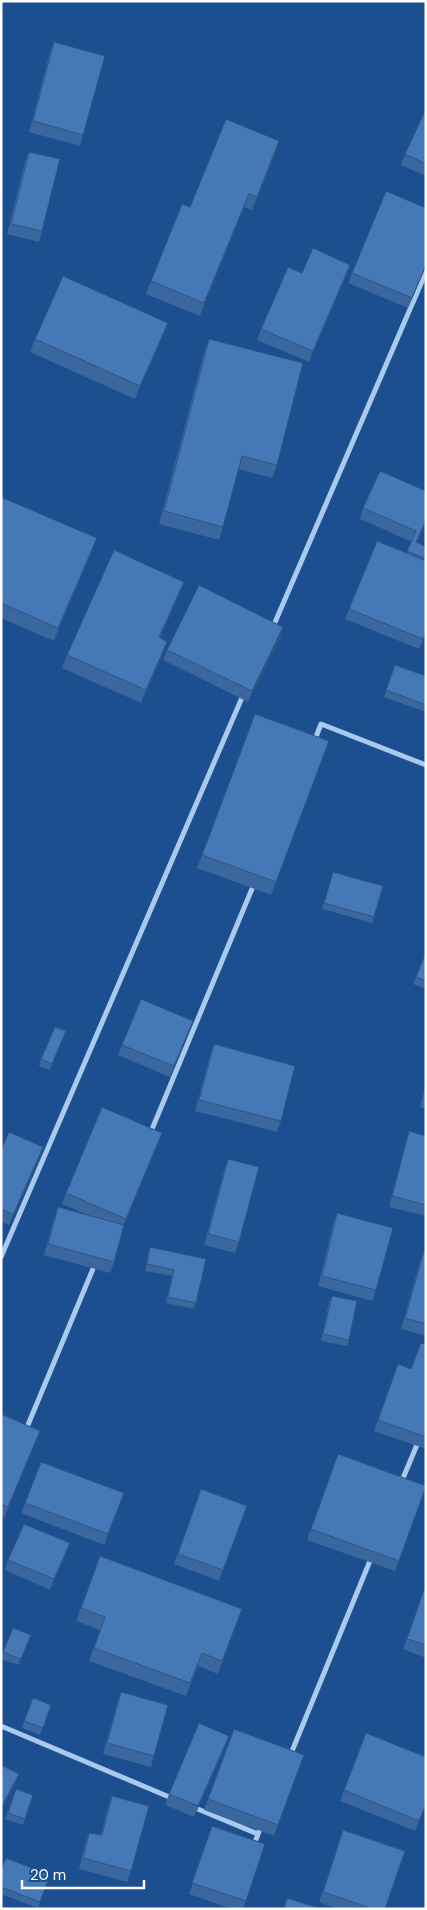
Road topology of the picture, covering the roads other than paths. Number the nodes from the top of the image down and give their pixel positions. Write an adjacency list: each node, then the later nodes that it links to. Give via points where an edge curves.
1 (426, 272): 2 (street)
2 (268, 637)
3 (245, 691): 8 (street)
4 (310, 752): 5 (street, via 321,724)
5 (426, 765)
6 (256, 880): 7 (street)
7 (148, 1138)
8 (1, 1257)
9 (98, 1258): 11 (street)
10 (422, 1432): 12 (street)
11 (20, 1442)
12 (400, 1487)
13 (374, 1551): 15 (street)
14 (1, 1726): 16 (street)
15 (288, 1761)
16 (176, 1800)
17 (185, 1803): 19 (street)
18 (266, 1816): 19 (street)
19 (258, 1834): 20 (street)
20 (252, 1851)

